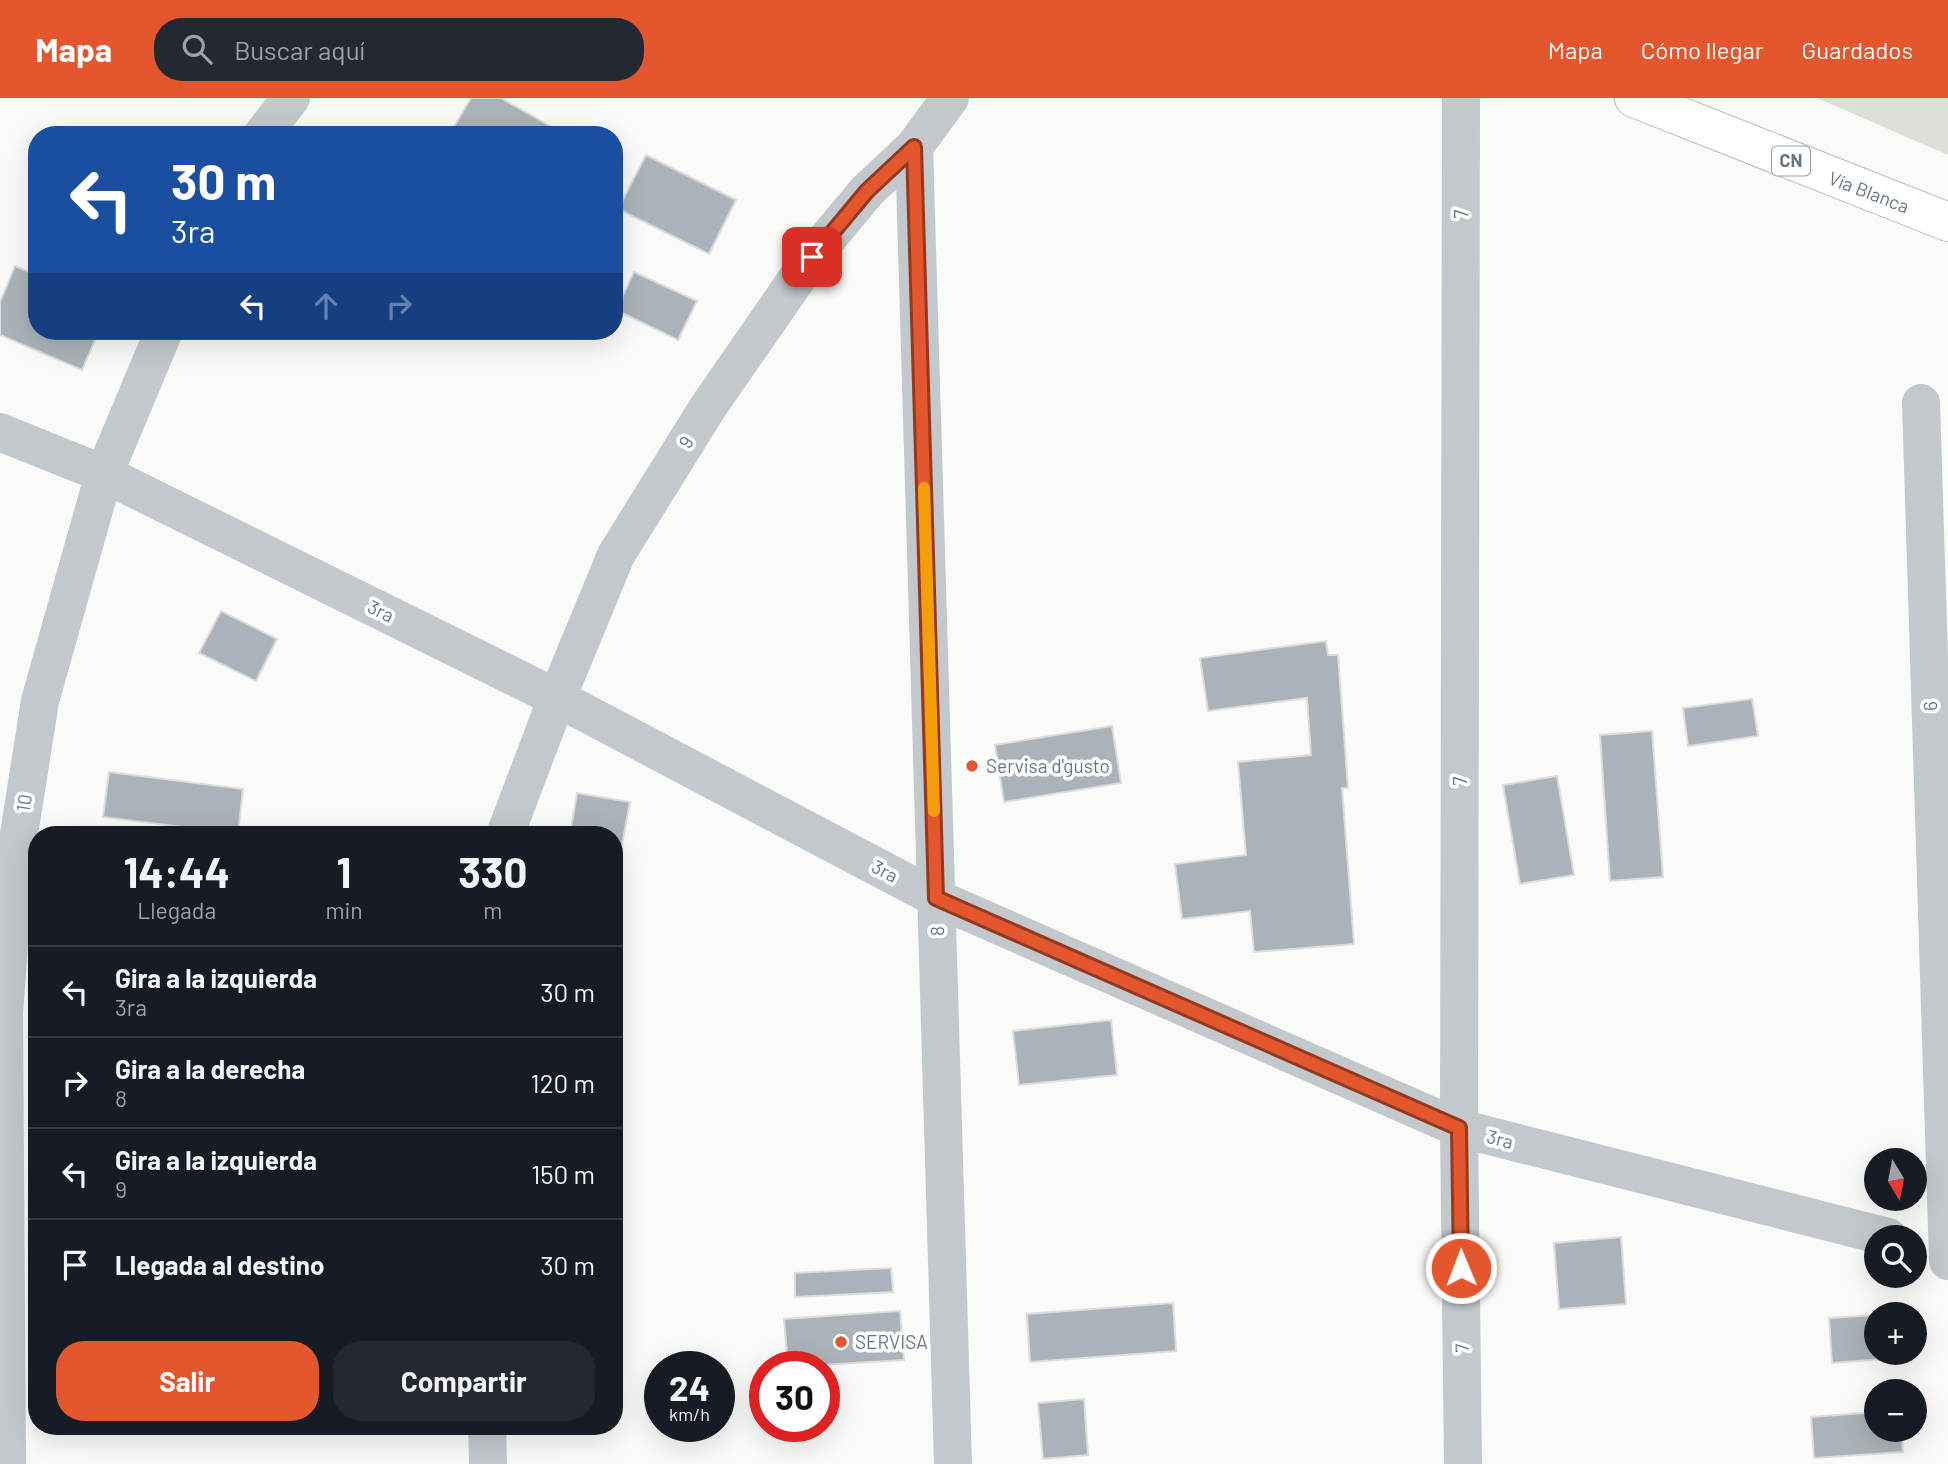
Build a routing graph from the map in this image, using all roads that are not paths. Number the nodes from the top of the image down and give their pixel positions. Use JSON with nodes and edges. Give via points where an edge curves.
{"nodes":[{"id":1,"x":291,"y":98,"type":"edge"},
{"id":2,"x":950,"y":98,"type":"edge"},
{"id":3,"x":1461,"y":98,"type":"edge"},
{"id":4,"x":1634,"y":98,"type":"edge"},
{"id":5,"x":269,"y":126,"type":"edge"},
{"id":6,"x":914,"y":147,"type":"junction"},
{"id":7,"x":1948,"y":222,"type":"edge"},
{"id":8,"x":160,"y":340,"type":"edge"},
{"id":9,"x":1921,"y":403,"type":"dead end"},
{"id":10,"x":0,"y":432,"type":"edge"},
{"id":11,"x":104,"y":474,"type":"junction"},
{"id":12,"x":557,"y":698,"type":"junction"},
{"id":13,"x":508,"y":826,"type":"edge"},
{"id":14,"x":936,"y":898,"type":"junction"},
{"id":15,"x":1459,"y":1128,"type":"junction"},
{"id":16,"x":1864,"y":1231,"type":"edge"},
{"id":17,"x":1927,"y":1247,"type":"edge"},
{"id":18,"x":1948,"y":1253,"type":"edge"},
{"id":19,"x":1948,"y":1261,"type":"edge"},
{"id":20,"x":487,"y":1435,"type":"edge"},
{"id":21,"x":7,"y":1464,"type":"edge"},
{"id":22,"x":488,"y":1464,"type":"edge"},
{"id":23,"x":953,"y":1464,"type":"edge"},
{"id":24,"x":1463,"y":1464,"type":"edge"}],
"edges":[{"from":1,"to":5,"type":"street"},
{"from":2,"to":6,"type":"street","name":"9"},
{"from":3,"to":15,"type":"street","name":"7"},
{"from":4,"to":7,"type":"highway","name":"Vía Blanca","number":"CN"},
{"from":6,"to":12,"type":"street","name":"9","via":[[867,191],[812,257],[708,407],[616,555]]},
{"from":6,"to":14,"type":"street","name":"8"},
{"from":8,"to":11,"type":"street","name":"10"},
{"from":9,"to":18,"type":"street","name":"6"},
{"from":10,"to":11,"type":"street","name":"3ra"},
{"from":11,"to":12,"type":"street","name":"3ra"},
{"from":11,"to":21,"type":"street","name":"10","via":[[40,701],[16,853],[4,1012]]},
{"from":12,"to":13,"type":"street","name":"9"},
{"from":12,"to":14,"type":"street","name":"3ra"},
{"from":14,"to":15,"type":"street","name":"3ra"},
{"from":14,"to":23,"type":"street","name":"8"},
{"from":15,"to":16,"type":"street","name":"3ra"},
{"from":15,"to":24,"type":"street","name":"7"},
{"from":17,"to":18,"type":"street"},
{"from":18,"to":19,"type":"street","name":"6"},
{"from":20,"to":22,"type":"street"}]}
